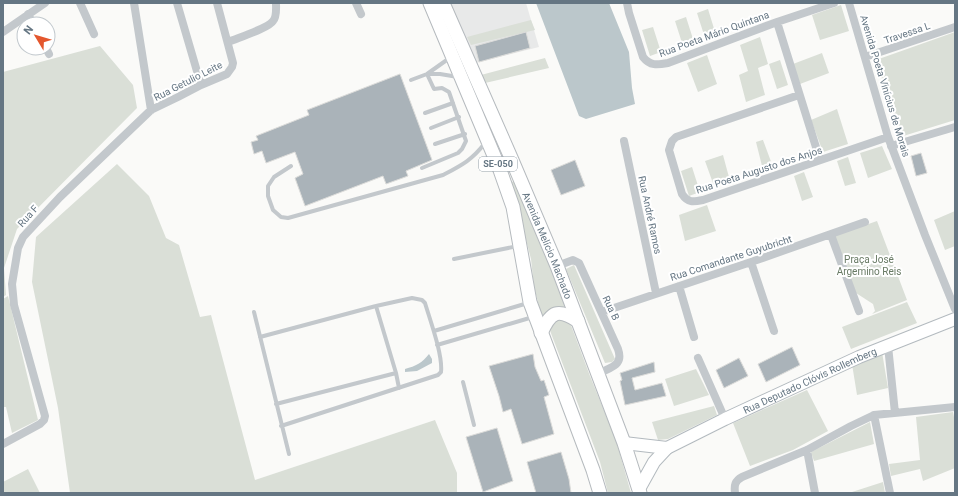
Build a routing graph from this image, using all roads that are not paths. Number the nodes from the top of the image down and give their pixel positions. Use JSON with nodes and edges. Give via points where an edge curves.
{"nodes":[{"id":1,"x":45,"y":3,"type":"edge"},
{"id":2,"x":80,"y":3,"type":"edge"},
{"id":3,"x":134,"y":3,"type":"edge"},
{"id":4,"x":177,"y":3,"type":"edge"},
{"id":5,"x":217,"y":3,"type":"edge"},
{"id":6,"x":276,"y":3,"type":"edge"},
{"id":7,"x":356,"y":3,"type":"edge"},
{"id":8,"x":430,"y":3,"type":"edge"},
{"id":9,"x":443,"y":3,"type":"edge"},
{"id":10,"x":627,"y":3,"type":"edge"},
{"id":11,"x":834,"y":3,"type":"edge"},
{"id":12,"x":850,"y":3,"type":"edge"},
{"id":13,"x":28,"y":14,"type":"joint"},
{"id":14,"x":361,"y":14,"type":"dead end"},
{"id":15,"x":777,"y":22,"type":"junction"},
{"id":16,"x":955,"y":27,"type":"edge"},
{"id":17,"x":3,"y":32,"type":"edge"},
{"id":18,"x":94,"y":34,"type":"dead end"},
{"id":19,"x":228,"y":42,"type":"junction"},
{"id":20,"x":452,"y":55,"type":"junction"},
{"id":21,"x":865,"y":57,"type":"junction"},
{"id":22,"x":427,"y":74,"type":"junction"},
{"id":23,"x":462,"y":79,"type":"junction"},
{"id":24,"x":411,"y":80,"type":"dead end"},
{"id":25,"x":200,"y":85,"type":"junction"},
{"id":26,"x":799,"y":95,"type":"junction"},
{"id":27,"x":454,"y":103,"type":"junction"},
{"id":28,"x":151,"y":110,"type":"junction"},
{"id":29,"x":425,"y":113,"type":"dead end"},
{"id":30,"x":459,"y":117,"type":"junction"},
{"id":31,"x":431,"y":128,"type":"dead end"},
{"id":32,"x":955,"y":128,"type":"edge"},
{"id":33,"x":465,"y":134,"type":"junction"},
{"id":34,"x":888,"y":137,"type":"junction"},
{"id":35,"x":487,"y":140,"type":"junction"},
{"id":36,"x":624,"y":141,"type":"dead end"},
{"id":37,"x":435,"y":144,"type":"dead end"},
{"id":38,"x":891,"y":146,"type":"junction"},
{"id":39,"x":820,"y":160,"type":"junction"},
{"id":40,"x":292,"y":166,"type":"dead end"},
{"id":41,"x":422,"y":168,"type":"dead end"},
{"id":42,"x":865,"y":222,"type":"dead end"},
{"id":43,"x":831,"y":234,"type":"junction"},
{"id":44,"x":520,"y":245,"type":"junction"},
{"id":45,"x":454,"y":259,"type":"dead end"},
{"id":46,"x":751,"y":262,"type":"junction"},
{"id":47,"x":557,"y":266,"type":"junction"},
{"id":48,"x":679,"y":286,"type":"junction"},
{"id":49,"x":656,"y":293,"type":"junction"},
{"id":50,"x":530,"y":302,"type":"junction"},
{"id":51,"x":376,"y":306,"type":"junction"},
{"id":52,"x":955,"y":309,"type":"edge"},
{"id":53,"x":859,"y":311,"type":"dead end"},
{"id":54,"x":254,"y":312,"type":"dead end"},
{"id":55,"x":602,"y":312,"type":"junction"},
{"id":56,"x":535,"y":316,"type":"junction"},
{"id":57,"x":955,"y":319,"type":"edge"},
{"id":58,"x":578,"y":321,"type":"junction"},
{"id":59,"x":434,"y":331,"type":"junction"},
{"id":60,"x":774,"y":331,"type":"dead end"},
{"id":61,"x":541,"y":333,"type":"junction"},
{"id":62,"x":260,"y":337,"type":"junction"},
{"id":63,"x":694,"y":337,"type":"dead end"},
{"id":64,"x":437,"y":345,"type":"junction"},
{"id":65,"x":888,"y":346,"type":"junction"},
{"id":66,"x":698,"y":358,"type":"dead end"},
{"id":67,"x":396,"y":373,"type":"junction"},
{"id":68,"x":598,"y":374,"type":"junction"},
{"id":69,"x":463,"y":382,"type":"dead end"},
{"id":70,"x":399,"y":388,"type":"junction"},
{"id":71,"x":276,"y":404,"type":"junction"},
{"id":72,"x":955,"y":407,"type":"edge"},
{"id":73,"x":895,"y":413,"type":"junction"},
{"id":74,"x":874,"y":416,"type":"junction"},
{"id":75,"x":725,"y":419,"type":"junction"},
{"id":76,"x":474,"y":425,"type":"dead end"},
{"id":77,"x":281,"y":426,"type":"junction"},
{"id":78,"x":624,"y":443,"type":"junction"},
{"id":79,"x":3,"y":444,"type":"edge"},
{"id":80,"x":667,"y":448,"type":"junction"},
{"id":81,"x":807,"y":450,"type":"junction"},
{"id":82,"x":289,"y":454,"type":"dead end"},
{"id":83,"x":640,"y":491,"type":"edge"},
{"id":84,"x":600,"y":493,"type":"edge"},
{"id":85,"x":735,"y":493,"type":"edge"},
{"id":86,"x":815,"y":493,"type":"edge"},
{"id":87,"x":890,"y":493,"type":"edge"}],
"edges":[{"from":1,"to":13,"type":"street"},
{"from":2,"to":18,"type":"street"},
{"from":3,"to":28,"type":"street"},
{"from":4,"to":25,"type":"street"},
{"from":5,"to":19,"type":"street"},
{"from":6,"to":19,"type":"street","via":[[275,18],[267,27]]},
{"from":7,"to":14,"type":"street"},
{"from":8,"to":20,"type":"main road","name":"Avenida Melício Machado","number":"SE-050"},
{"from":9,"to":47,"type":"main road","name":"Avenida Melício Machado","number":"SE-050"},
{"from":10,"to":15,"type":"street","name":"Rua Poeta Mário Quintana","via":[[643,57],[652,65],[668,63]]},
{"from":11,"to":15,"type":"street","name":"Rua Poeta Mário Quintana"},
{"from":12,"to":21,"type":"street","name":"Avenida Poeta Vinícius de Morais"},
{"from":13,"to":17,"type":"street"},
{"from":15,"to":26,"type":"street"},
{"from":16,"to":21,"type":"street","name":"Travessa L"},
{"from":19,"to":25,"type":"street","name":"Rua Getulio Leite","via":[[232,67],[226,74]]},
{"from":20,"to":22,"type":"lane"},
{"from":20,"to":23,"type":"main road","name":"Avenida Melício Machado","number":"SE-050"},
{"from":21,"to":34,"type":"street","name":"Avenida Poeta Vinícius de Morais"},
{"from":22,"to":23,"type":"lane"},
{"from":22,"to":24,"type":"lane"},
{"from":22,"to":27,"type":"lane","via":[[433,88],[446,89]]},
{"from":23,"to":35,"type":"main road","name":"Avenida Melício Machado","number":"SE-050"},
{"from":25,"to":28,"type":"street","name":"Rua Getulio Leite"},
{"from":26,"to":39,"type":"street"},
{"from":26,"to":39,"type":"street","name":"Rua Poeta Augusto dos Anjos","via":[[676,137],[669,150],[682,194],[688,201],[703,200]]},
{"from":27,"to":29,"type":"lane"},
{"from":27,"to":30,"type":"lane"},
{"from":28,"to":79,"type":"street","name":"Rua F","via":[[50,208],[23,237],[18,248],[12,284],[14,305],[45,416],[40,424]]},
{"from":30,"to":31,"type":"lane"},
{"from":30,"to":33,"type":"lane"},
{"from":32,"to":38,"type":"street"},
{"from":33,"to":37,"type":"lane"},
{"from":33,"to":41,"type":"lane","via":[[465,145],[458,153]]},
{"from":34,"to":38,"type":"street","name":"Avenida Poeta Vinícius de Morais"},
{"from":34,"to":39,"type":"street","name":"Rua Poeta Augusto dos Anjos"},
{"from":35,"to":40,"type":"lane","via":[[466,164],[443,175],[288,218],[281,217],[274,210],[268,196],[268,186],[274,177]]},
{"from":35,"to":44,"type":"main road","name":"Avenida Melício Machado","number":"SE-050","via":[[513,207]]},
{"from":36,"to":49,"type":"street","name":"Rua André Ramos"},
{"from":38,"to":52,"type":"street","name":"Avenida Poeta Vinícius de Morais"},
{"from":42,"to":43,"type":"street","name":"Rua Comandante Guyubricht"},
{"from":43,"to":46,"type":"street","name":"Rua Comandante Guyubricht"},
{"from":43,"to":53,"type":"street"},
{"from":44,"to":45,"type":"lane"},
{"from":44,"to":50,"type":"main road","name":"Avenida Melício Machado","number":"SE-050"},
{"from":46,"to":48,"type":"street","name":"Rua Comandante Guyubricht"},
{"from":46,"to":60,"type":"street"},
{"from":47,"to":55,"type":"street","name":"Rua B","via":[[573,260],[578,263]]},
{"from":47,"to":58,"type":"main road","name":"Avenida Melício Machado","number":"SE-050"},
{"from":48,"to":49,"type":"street","name":"Rua Comandante Guyubricht"},
{"from":48,"to":63,"type":"street"},
{"from":49,"to":55,"type":"street","name":"Rua Comandante Guyubricht"},
{"from":50,"to":56,"type":"main road","name":"Avenida Melício Machado","number":"SE-050"},
{"from":50,"to":59,"type":"lane"},
{"from":51,"to":59,"type":"lane","via":[[412,298],[422,300]]},
{"from":51,"to":62,"type":"lane"},
{"from":51,"to":67,"type":"lane"},
{"from":54,"to":62,"type":"lane"},
{"from":55,"to":68,"type":"street","name":"Rua B","via":[[620,356],[616,365]]},
{"from":56,"to":61,"type":"main road","name":"Avenida Melício Machado","number":"SE-050"},
{"from":56,"to":64,"type":"lane"},
{"from":57,"to":65,"type":"street","name":"Rua Deputado Clóvis Rollemberg"},
{"from":58,"to":61,"type":"main road","via":[[564,313],[557,313],[546,322]]},
{"from":58,"to":68,"type":"main road","name":"Avenida Melício Machado","number":"SE-050"},
{"from":59,"to":64,"type":"lane"},
{"from":61,"to":84,"type":"main road","name":"Avenida Melício Machado","number":"SE-050","via":[[594,470]]},
{"from":62,"to":71,"type":"lane"},
{"from":64,"to":70,"type":"lane","via":[[441,372]]},
{"from":65,"to":73,"type":"street"},
{"from":65,"to":75,"type":"street","name":"Rua Deputado Clóvis Rollemberg"},
{"from":66,"to":75,"type":"street"},
{"from":67,"to":70,"type":"lane"},
{"from":67,"to":71,"type":"lane"},
{"from":68,"to":78,"type":"main road","name":"Avenida Melício Machado","number":"SE-050"},
{"from":69,"to":76,"type":"lane"},
{"from":70,"to":77,"type":"lane"},
{"from":71,"to":77,"type":"lane"},
{"from":72,"to":73,"type":"street"},
{"from":73,"to":74,"type":"street"},
{"from":74,"to":81,"type":"street"},
{"from":74,"to":87,"type":"street"},
{"from":75,"to":80,"type":"street","name":"Rua Deputado Clóvis Rollemberg"},
{"from":77,"to":82,"type":"lane"},
{"from":78,"to":80,"type":"street"},
{"from":78,"to":83,"type":"main road","name":"Avenida Melício Machado","number":"SE-050"},
{"from":80,"to":83,"type":"street","name":"Rua Deputado Clóvis Rollemberg","via":[[654,462]]},
{"from":81,"to":85,"type":"street","via":[[742,477],[735,483]]},
{"from":81,"to":86,"type":"street"}]}
